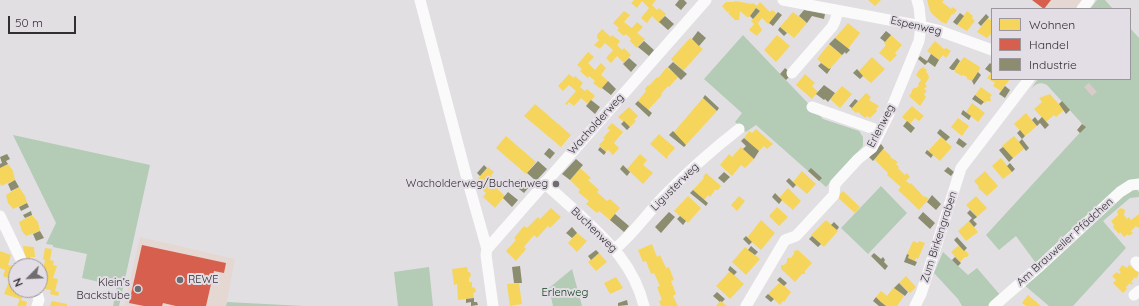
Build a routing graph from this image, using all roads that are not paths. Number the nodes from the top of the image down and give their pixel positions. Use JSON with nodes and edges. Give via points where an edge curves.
{"nodes":[{"id":1,"x":420,"y":0,"type":"edge"},
{"id":2,"x":706,"y":0,"type":"edge"},
{"id":3,"x":783,"y":0,"type":"edge"},
{"id":4,"x":917,"y":0,"type":"edge"},
{"id":5,"x":1089,"y":0,"type":"edge"},
{"id":6,"x":1083,"y":8,"type":"edge"},
{"id":7,"x":838,"y":11,"type":"junction"},
{"id":8,"x":921,"y":26,"type":"junction"},
{"id":9,"x":991,"y":50,"type":"edge"},
{"id":10,"x":792,"y":73,"type":"dead end"},
{"id":11,"x":1028,"y":80,"type":"edge"},
{"id":12,"x":812,"y":107,"type":"dead end"},
{"id":13,"x":739,"y":129,"type":"dead end"},
{"id":14,"x":880,"y":131,"type":"junction"},
{"id":15,"x":544,"y":183,"type":"junction"},
{"id":16,"x":1139,"y":184,"type":"edge"},
{"id":17,"x":0,"y":216,"type":"edge"},
{"id":18,"x":487,"y":249,"type":"junction"},
{"id":19,"x":615,"y":249,"type":"junction"},
{"id":20,"x":20,"y":258,"type":"edge"},
{"id":21,"x":493,"y":306,"type":"edge"},
{"id":22,"x":644,"y":306,"type":"edge"},
{"id":23,"x":746,"y":306,"type":"edge"},
{"id":24,"x":915,"y":306,"type":"edge"},
{"id":25,"x":994,"y":306,"type":"edge"}],
"edges":[{"from":1,"to":18,"type":"street"},
{"from":2,"to":15,"type":"street","name":"Wacholderweg"},
{"from":3,"to":7,"type":"street","name":"Espenweg"},
{"from":4,"to":8,"type":"street","name":"Erlenweg"},
{"from":5,"to":6,"type":"street"},
{"from":7,"to":8,"type":"street","name":"Espenweg"},
{"from":7,"to":10,"type":"street","via":[[832,27]]},
{"from":8,"to":9,"type":"street","name":"Espenweg"},
{"from":8,"to":14,"type":"street","name":"Erlenweg","via":[[919,41]]},
{"from":11,"to":24,"type":"street","name":"Zum Birkengraben","via":[[961,168]]},
{"from":12,"to":14,"type":"street"},
{"from":13,"to":19,"type":"street","name":"Ligusterweg","via":[[683,177]]},
{"from":14,"to":23,"type":"street","name":"Erlenweg","via":[[872,148],[835,184],[834,195],[796,236],[785,240]]},
{"from":15,"to":18,"type":"street","name":"Wacholderweg"},
{"from":15,"to":19,"type":"street","name":"Buchenweg"},
{"from":16,"to":25,"type":"street","name":"Am Brauweiler Pfädchen","via":[[1120,192]]},
{"from":17,"to":20,"type":"street"},
{"from":18,"to":21,"type":"street"},
{"from":19,"to":22,"type":"street","name":"Buchenweg","via":[[634,279]]}]}
